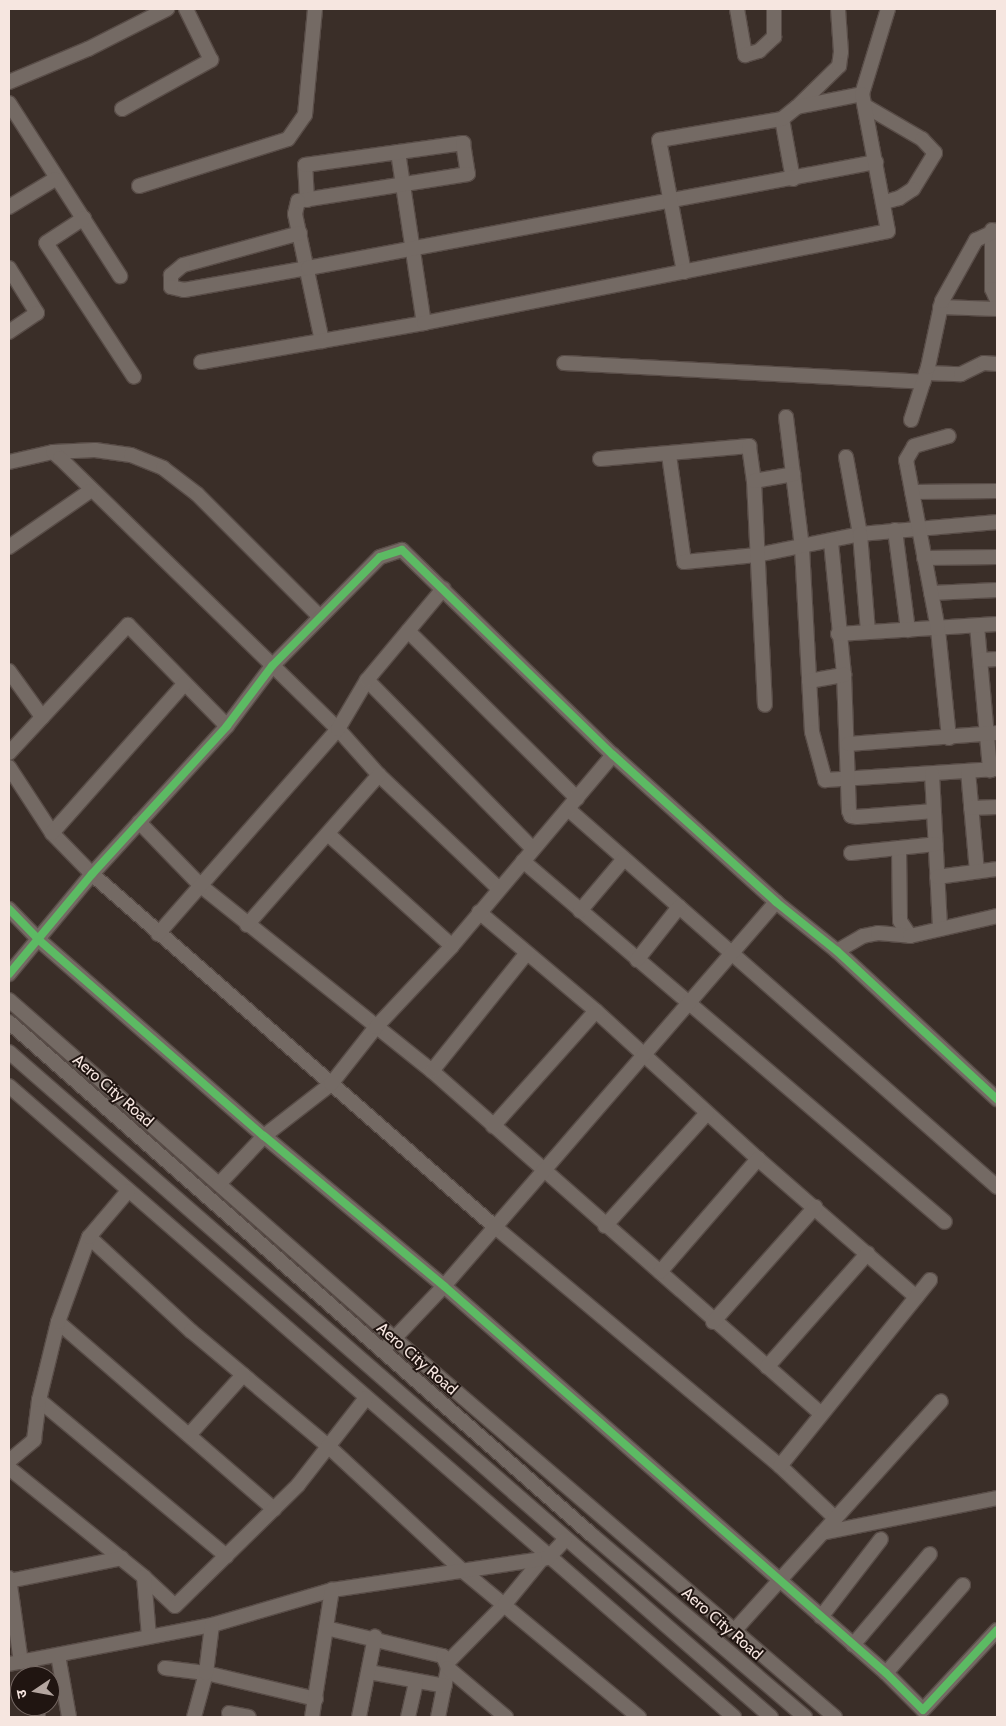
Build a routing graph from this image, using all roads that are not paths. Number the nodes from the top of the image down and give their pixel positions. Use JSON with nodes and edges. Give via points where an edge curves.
{"nodes":[{"id":1,"x":167,"y":9,"type":"edge"},
{"id":2,"x":186,"y":9,"type":"edge"},
{"id":3,"x":315,"y":9,"type":"edge"},
{"id":4,"x":737,"y":9,"type":"edge"},
{"id":5,"x":774,"y":9,"type":"edge"},
{"id":6,"x":838,"y":9,"type":"edge"},
{"id":7,"x":888,"y":9,"type":"edge"},
{"id":8,"x":9,"y":82,"type":"edge"},
{"id":9,"x":862,"y":94,"type":"junction"},
{"id":10,"x":9,"y":103,"type":"edge"},
{"id":11,"x":797,"y":107,"type":"junction"},
{"id":12,"x":867,"y":107,"type":"junction"},
{"id":13,"x":122,"y":109,"type":"dead end"},
{"id":14,"x":782,"y":119,"type":"junction"},
{"id":15,"x":398,"y":152,"type":"junction"},
{"id":16,"x":876,"y":162,"type":"junction"},
{"id":17,"x":55,"y":179,"type":"junction"},
{"id":18,"x":793,"y":179,"type":"junction"},
{"id":19,"x":403,"y":184,"type":"junction"},
{"id":20,"x":139,"y":186,"type":"dead end"},
{"id":21,"x":307,"y":200,"type":"junction"},
{"id":22,"x":670,"y":202,"type":"junction"},
{"id":23,"x":885,"y":202,"type":"junction"},
{"id":24,"x":9,"y":207,"type":"edge"},
{"id":25,"x":84,"y":218,"type":"junction"},
{"id":26,"x":994,"y":230,"type":"edge"},
{"id":27,"x":300,"y":233,"type":"junction"},
{"id":28,"x":410,"y":249,"type":"junction"},
{"id":29,"x":9,"y":268,"type":"edge"},
{"id":30,"x":308,"y":268,"type":"junction"},
{"id":31,"x":684,"y":272,"type":"junction"},
{"id":32,"x":120,"y":276,"type":"dead end"},
{"id":33,"x":997,"y":300,"type":"edge"},
{"id":34,"x":940,"y":307,"type":"junction"},
{"id":35,"x":997,"y":309,"type":"edge"},
{"id":36,"x":424,"y":323,"type":"junction"},
{"id":37,"x":9,"y":332,"type":"edge"},
{"id":38,"x":322,"y":341,"type":"junction"},
{"id":39,"x":201,"y":362,"type":"dead end"},
{"id":40,"x":564,"y":363,"type":"dead end"},
{"id":41,"x":997,"y":364,"type":"edge"},
{"id":42,"x":134,"y":377,"type":"dead end"},
{"id":43,"x":925,"y":377,"type":"junction"},
{"id":44,"x":786,"y":417,"type":"dead end"},
{"id":45,"x":911,"y":420,"type":"dead end"},
{"id":46,"x":949,"y":436,"type":"dead end"},
{"id":47,"x":53,"y":452,"type":"junction"},
{"id":48,"x":669,"y":456,"type":"junction"},
{"id":49,"x":846,"y":457,"type":"dead end"},
{"id":50,"x":600,"y":459,"type":"dead end"},
{"id":51,"x":9,"y":462,"type":"edge"},
{"id":52,"x":793,"y":474,"type":"junction"},
{"id":53,"x":754,"y":482,"type":"junction"},
{"id":54,"x":90,"y":491,"type":"junction"},
{"id":55,"x":997,"y":491,"type":"edge"},
{"id":56,"x":912,"y":492,"type":"junction"},
{"id":57,"x":997,"y":522,"type":"edge"},
{"id":58,"x":919,"y":527,"type":"junction"},
{"id":59,"x":896,"y":530,"type":"junction"},
{"id":60,"x":860,"y":534,"type":"junction"},
{"id":61,"x":830,"y":542,"type":"junction"},
{"id":62,"x":9,"y":547,"type":"edge"},
{"id":63,"x":802,"y":548,"type":"junction"},
{"id":64,"x":757,"y":556,"type":"junction"},
{"id":65,"x":997,"y":557,"type":"edge"},
{"id":66,"x":924,"y":558,"type":"junction"},
{"id":67,"x":443,"y":589,"type":"junction"},
{"id":68,"x":997,"y":590,"type":"edge"},
{"id":69,"x":932,"y":593,"type":"junction"},
{"id":70,"x":320,"y":617,"type":"junction"},
{"id":71,"x":997,"y":624,"type":"edge"},
{"id":72,"x":977,"y":626,"type":"junction"},
{"id":73,"x":938,"y":629,"type":"junction"},
{"id":74,"x":908,"y":630,"type":"junction"},
{"id":75,"x":408,"y":631,"type":"junction"},
{"id":76,"x":868,"y":632,"type":"junction"},
{"id":77,"x":838,"y":634,"type":"junction"},
{"id":78,"x":997,"y":659,"type":"edge"},
{"id":79,"x":980,"y":660,"type":"junction"},
{"id":80,"x":272,"y":666,"type":"junction"},
{"id":81,"x":9,"y":671,"type":"edge"},
{"id":82,"x":844,"y":675,"type":"junction"},
{"id":83,"x":367,"y":680,"type":"junction"},
{"id":84,"x":809,"y":680,"type":"junction"},
{"id":85,"x":185,"y":683,"type":"junction"},
{"id":86,"x":765,"y":704,"type":"dead end"},
{"id":87,"x":42,"y":717,"type":"junction"},
{"id":88,"x":227,"y":726,"type":"junction"},
{"id":89,"x":338,"y":730,"type":"junction"},
{"id":90,"x":992,"y":733,"type":"edge"},
{"id":91,"x":949,"y":738,"type":"junction"},
{"id":92,"x":848,"y":744,"type":"junction"},
{"id":93,"x":9,"y":753,"type":"edge"},
{"id":94,"x":613,"y":755,"type":"junction"},
{"id":95,"x":9,"y":768,"type":"edge"},
{"id":96,"x":994,"y":770,"type":"edge"},
{"id":97,"x":968,"y":771,"type":"junction"},
{"id":98,"x":932,"y":774,"type":"junction"},
{"id":99,"x":379,"y":775,"type":"junction"},
{"id":100,"x":849,"y":781,"type":"junction"},
{"id":101,"x":577,"y":798,"type":"junction"},
{"id":102,"x":997,"y":807,"type":"edge"},
{"id":103,"x":971,"y":808,"type":"junction"},
{"id":104,"x":568,"y":809,"type":"junction"},
{"id":105,"x":934,"y":811,"type":"junction"},
{"id":106,"x":139,"y":822,"type":"junction"},
{"id":107,"x":52,"y":833,"type":"junction"},
{"id":108,"x":328,"y":834,"type":"junction"},
{"id":109,"x":936,"y":844,"type":"junction"},
{"id":110,"x":899,"y":848,"type":"junction"},
{"id":111,"x":533,"y":849,"type":"junction"},
{"id":112,"x":851,"y":853,"type":"dead end"},
{"id":113,"x":624,"y":859,"type":"junction"},
{"id":114,"x":523,"y":860,"type":"junction"},
{"id":115,"x":997,"y":868,"type":"edge"},
{"id":116,"x":977,"y":871,"type":"junction"},
{"id":117,"x":92,"y":874,"type":"junction"},
{"id":118,"x":937,"y":877,"type":"junction"},
{"id":119,"x":201,"y":886,"type":"junction"},
{"id":120,"x":498,"y":888,"type":"junction"},
{"id":121,"x":776,"y":902,"type":"junction"},
{"id":122,"x":679,"y":908,"type":"junction"},
{"id":123,"x":9,"y":909,"type":"edge"},
{"id":124,"x":580,"y":911,"type":"junction"},
{"id":125,"x":479,"y":912,"type":"junction"},
{"id":126,"x":997,"y":916,"type":"edge"},
{"id":127,"x":247,"y":925,"type":"junction"},
{"id":128,"x":940,"y":929,"type":"junction"},
{"id":129,"x":158,"y":934,"type":"junction"},
{"id":130,"x":910,"y":936,"type":"junction"},
{"id":131,"x":39,"y":940,"type":"junction"},
{"id":132,"x":452,"y":946,"type":"junction"},
{"id":133,"x":837,"y":951,"type":"junction"},
{"id":134,"x":733,"y":952,"type":"junction"},
{"id":135,"x":527,"y":953,"type":"junction"},
{"id":136,"x":637,"y":960,"type":"junction"},
{"id":137,"x":9,"y":974,"type":"edge"},
{"id":138,"x":9,"y":1000,"type":"edge"},
{"id":139,"x":688,"y":1001,"type":"junction"},
{"id":140,"x":596,"y":1011,"type":"junction"},
{"id":141,"x":9,"y":1022,"type":"edge"},
{"id":142,"x":376,"y":1027,"type":"junction"},
{"id":143,"x":643,"y":1055,"type":"junction"},
{"id":144,"x":11,"y":1059,"type":"edge"},
{"id":145,"x":432,"y":1071,"type":"junction"},
{"id":146,"x":331,"y":1084,"type":"junction"},
{"id":147,"x":9,"y":1086,"type":"edge"},
{"id":148,"x":997,"y":1099,"type":"edge"},
{"id":149,"x":707,"y":1113,"type":"junction"},
{"id":150,"x":493,"y":1126,"type":"junction"},
{"id":151,"x":264,"y":1136,"type":"junction"},
{"id":152,"x":758,"y":1159,"type":"junction"},
{"id":153,"x":542,"y":1169,"type":"junction"},
{"id":154,"x":219,"y":1184,"type":"junction"},
{"id":155,"x":997,"y":1187,"type":"edge"},
{"id":156,"x":128,"y":1191,"type":"junction"},
{"id":157,"x":206,"y":1197,"type":"junction"},
{"id":158,"x":815,"y":1207,"type":"junction"},
{"id":159,"x":190,"y":1212,"type":"junction"},
{"id":160,"x":945,"y":1222,"type":"dead end"},
{"id":161,"x":494,"y":1226,"type":"junction"},
{"id":162,"x":604,"y":1226,"type":"junction"},
{"id":163,"x":89,"y":1237,"type":"junction"},
{"id":164,"x":868,"y":1253,"type":"junction"},
{"id":165,"x":660,"y":1272,"type":"junction"},
{"id":166,"x":930,"y":1280,"type":"dead end"},
{"id":167,"x":444,"y":1286,"type":"junction"},
{"id":168,"x":916,"y":1297,"type":"junction"},
{"id":169,"x":58,"y":1322,"type":"junction"},
{"id":170,"x":713,"y":1322,"type":"junction"},
{"id":171,"x":395,"y":1339,"type":"junction"},
{"id":172,"x":381,"y":1351,"type":"junction"},
{"id":173,"x":767,"y":1367,"type":"junction"},
{"id":174,"x":243,"y":1375,"type":"junction"},
{"id":175,"x":366,"y":1398,"type":"junction"},
{"id":176,"x":39,"y":1400,"type":"junction"},
{"id":177,"x":941,"y":1401,"type":"dead end"},
{"id":178,"x":820,"y":1413,"type":"junction"},
{"id":179,"x":189,"y":1435,"type":"junction"},
{"id":180,"x":328,"y":1446,"type":"junction"},
{"id":181,"x":9,"y":1461,"type":"edge"},
{"id":182,"x":780,"y":1466,"type":"junction"},
{"id":183,"x":9,"y":1468,"type":"edge"},
{"id":184,"x":997,"y":1498,"type":"edge"},
{"id":185,"x":274,"y":1509,"type":"junction"},
{"id":186,"x":835,"y":1518,"type":"junction"},
{"id":187,"x":822,"y":1533,"type":"junction"},
{"id":188,"x":881,"y":1539,"type":"dead end"},
{"id":189,"x":565,"y":1540,"type":"junction"},
{"id":190,"x":930,"y":1554,"type":"dead end"},
{"id":191,"x":226,"y":1556,"type":"junction"},
{"id":192,"x":122,"y":1558,"type":"junction"},
{"id":193,"x":545,"y":1558,"type":"junction"},
{"id":194,"x":463,"y":1571,"type":"junction"},
{"id":195,"x":144,"y":1577,"type":"junction"},
{"id":196,"x":9,"y":1580,"type":"edge"},
{"id":197,"x":778,"y":1580,"type":"junction"},
{"id":198,"x":963,"y":1584,"type":"dead end"},
{"id":199,"x":332,"y":1590,"type":"junction"},
{"id":200,"x":504,"y":1604,"type":"junction"},
{"id":201,"x":820,"y":1616,"type":"junction"},
{"id":202,"x":212,"y":1625,"type":"junction"},
{"id":203,"x":326,"y":1628,"type":"junction"},
{"id":204,"x":997,"y":1630,"type":"edge"},
{"id":205,"x":734,"y":1631,"type":"junction"},
{"id":206,"x":149,"y":1637,"type":"junction"},
{"id":207,"x":375,"y":1637,"type":"junction"},
{"id":208,"x":853,"y":1645,"type":"junction"},
{"id":209,"x":58,"y":1655,"type":"junction"},
{"id":210,"x":20,"y":1662,"type":"edge"},
{"id":211,"x":448,"y":1665,"type":"junction"},
{"id":212,"x":165,"y":1668,"type":"dead end"},
{"id":213,"x":368,"y":1672,"type":"junction"},
{"id":214,"x":206,"y":1673,"type":"junction"},
{"id":215,"x":886,"y":1673,"type":"junction"},
{"id":216,"x":416,"y":1682,"type":"junction"},
{"id":217,"x":445,"y":1686,"type":"junction"},
{"id":218,"x":316,"y":1699,"type":"junction"},
{"id":219,"x":229,"y":1713,"type":"dead end"},
{"id":220,"x":928,"y":1714,"type":"edge"},
{"id":221,"x":69,"y":1717,"type":"edge"},
{"id":222,"x":194,"y":1717,"type":"edge"},
{"id":223,"x":249,"y":1717,"type":"edge"},
{"id":224,"x":313,"y":1717,"type":"edge"},
{"id":225,"x":359,"y":1717,"type":"edge"},
{"id":226,"x":408,"y":1717,"type":"edge"},
{"id":227,"x":438,"y":1717,"type":"edge"},
{"id":228,"x":506,"y":1717,"type":"edge"},
{"id":229,"x":639,"y":1717,"type":"edge"},
{"id":230,"x":734,"y":1717,"type":"edge"},
{"id":231,"x":771,"y":1717,"type":"edge"},
{"id":232,"x":805,"y":1717,"type":"edge"},
{"id":233,"x":834,"y":1717,"type":"edge"}],
"edges":[{"from":1,"to":8,"type":"street","via":[[88,49]]},
{"from":2,"to":13,"type":"street","via":[[211,60]]},
{"from":3,"to":20,"type":"street","via":[[305,115],[288,139]]},
{"from":4,"to":5,"type":"street","via":[[744,54],[759,51],[774,37]]},
{"from":6,"to":11,"type":"street","via":[[839,66]]},
{"from":7,"to":9,"type":"street"},
{"from":9,"to":11,"type":"street"},
{"from":9,"to":12,"type":"street"},
{"from":10,"to":17,"type":"street"},
{"from":11,"to":14,"type":"street"},
{"from":12,"to":16,"type":"street"},
{"from":12,"to":23,"type":"street","via":[[922,139],[935,153],[912,189]]},
{"from":14,"to":18,"type":"street"},
{"from":14,"to":22,"type":"street","via":[[659,140]]},
{"from":15,"to":19,"type":"street"},
{"from":15,"to":19,"type":"street","via":[[463,143],[468,174]]},
{"from":15,"to":21,"type":"street","via":[[305,165]]},
{"from":16,"to":18,"type":"street"},
{"from":16,"to":23,"type":"street"},
{"from":17,"to":24,"type":"street"},
{"from":17,"to":25,"type":"street"},
{"from":18,"to":22,"type":"street"},
{"from":19,"to":21,"type":"street"},
{"from":19,"to":28,"type":"street"},
{"from":21,"to":27,"type":"street","via":[[298,201],[294,209]]},
{"from":22,"to":28,"type":"street"},
{"from":22,"to":31,"type":"street"},
{"from":23,"to":31,"type":"street","via":[[888,231]]},
{"from":25,"to":32,"type":"street"},
{"from":25,"to":42,"type":"street","via":[[46,243]]},
{"from":26,"to":33,"type":"street","via":[[992,289]]},
{"from":26,"to":34,"type":"street","via":[[974,242]]},
{"from":27,"to":30,"type":"street"},
{"from":27,"to":30,"type":"street","via":[[183,264],[176,268],[170,283],[175,290],[184,290]]},
{"from":28,"to":30,"type":"street"},
{"from":28,"to":36,"type":"street"},
{"from":29,"to":37,"type":"street","via":[[37,314]]},
{"from":30,"to":38,"type":"street"},
{"from":31,"to":36,"type":"street"},
{"from":34,"to":35,"type":"street"},
{"from":34,"to":43,"type":"street"},
{"from":36,"to":38,"type":"street"},
{"from":38,"to":39,"type":"street"},
{"from":40,"to":43,"type":"street"},
{"from":41,"to":43,"type":"street","via":[[984,363],[960,374]]},
{"from":43,"to":45,"type":"street"},
{"from":44,"to":52,"type":"street"},
{"from":46,"to":56,"type":"street","via":[[922,443],[909,452],[906,468]]},
{"from":47,"to":51,"type":"street"},
{"from":47,"to":54,"type":"street"},
{"from":47,"to":70,"type":"street","via":[[95,450],[130,455],[163,468],[197,494]]},
{"from":48,"to":50,"type":"street"},
{"from":48,"to":53,"type":"street","via":[[749,446]]},
{"from":48,"to":64,"type":"street","via":[[684,562]]},
{"from":49,"to":60,"type":"street"},
{"from":52,"to":53,"type":"street"},
{"from":52,"to":63,"type":"street"},
{"from":53,"to":64,"type":"street"},
{"from":54,"to":62,"type":"street"},
{"from":54,"to":80,"type":"street"},
{"from":55,"to":56,"type":"street"},
{"from":56,"to":58,"type":"street"},
{"from":57,"to":58,"type":"street"},
{"from":58,"to":59,"type":"street"},
{"from":58,"to":66,"type":"street"},
{"from":59,"to":60,"type":"street"},
{"from":59,"to":74,"type":"street"},
{"from":60,"to":61,"type":"street"},
{"from":60,"to":76,"type":"street"},
{"from":61,"to":63,"type":"street"},
{"from":61,"to":77,"type":"street"},
{"from":63,"to":64,"type":"street"},
{"from":63,"to":84,"type":"street"},
{"from":64,"to":86,"type":"street"},
{"from":65,"to":66,"type":"street"},
{"from":66,"to":69,"type":"street"},
{"from":67,"to":70,"type":"street","via":[[407,552],[396,550],[380,557]]},
{"from":67,"to":75,"type":"street"},
{"from":67,"to":94,"type":"street"},
{"from":68,"to":69,"type":"street"},
{"from":69,"to":73,"type":"street"},
{"from":70,"to":80,"type":"street"},
{"from":71,"to":72,"type":"street"},
{"from":72,"to":73,"type":"street"},
{"from":72,"to":79,"type":"street"},
{"from":73,"to":74,"type":"street"},
{"from":73,"to":91,"type":"street"},
{"from":74,"to":76,"type":"street"},
{"from":75,"to":83,"type":"street"},
{"from":75,"to":101,"type":"street"},
{"from":76,"to":77,"type":"street"},
{"from":77,"to":82,"type":"street"},
{"from":78,"to":79,"type":"street"},
{"from":79,"to":90,"type":"street"},
{"from":80,"to":88,"type":"street"},
{"from":80,"to":89,"type":"street"},
{"from":81,"to":87,"type":"street"},
{"from":82,"to":84,"type":"street"},
{"from":82,"to":92,"type":"street"},
{"from":83,"to":89,"type":"street"},
{"from":83,"to":111,"type":"street"},
{"from":84,"to":100,"type":"street","via":[[812,732],[825,780]]},
{"from":85,"to":87,"type":"street","via":[[128,625]]},
{"from":85,"to":88,"type":"street"},
{"from":85,"to":107,"type":"street"},
{"from":87,"to":93,"type":"street"},
{"from":88,"to":106,"type":"street"},
{"from":89,"to":99,"type":"street"},
{"from":89,"to":119,"type":"street"},
{"from":90,"to":91,"type":"street"},
{"from":90,"to":96,"type":"street"},
{"from":91,"to":92,"type":"street"},
{"from":92,"to":100,"type":"street"},
{"from":94,"to":101,"type":"street"},
{"from":94,"to":121,"type":"street"},
{"from":95,"to":107,"type":"street"},
{"from":96,"to":97,"type":"street"},
{"from":97,"to":98,"type":"street"},
{"from":97,"to":103,"type":"street"},
{"from":98,"to":100,"type":"street"},
{"from":98,"to":105,"type":"street"},
{"from":99,"to":108,"type":"street"},
{"from":99,"to":120,"type":"street"},
{"from":100,"to":105,"type":"street","via":[[851,816]]},
{"from":101,"to":104,"type":"street"},
{"from":102,"to":103,"type":"street"},
{"from":103,"to":116,"type":"street"},
{"from":104,"to":111,"type":"street"},
{"from":104,"to":113,"type":"street"},
{"from":105,"to":109,"type":"street"},
{"from":106,"to":117,"type":"street"},
{"from":106,"to":119,"type":"street"},
{"from":107,"to":117,"type":"street"},
{"from":108,"to":127,"type":"street"},
{"from":108,"to":132,"type":"street"},
{"from":109,"to":110,"type":"street"},
{"from":109,"to":118,"type":"street"},
{"from":110,"to":112,"type":"street"},
{"from":110,"to":130,"type":"street","via":[[900,921]]},
{"from":111,"to":114,"type":"street"},
{"from":113,"to":122,"type":"street"},
{"from":113,"to":124,"type":"street"},
{"from":114,"to":120,"type":"street"},
{"from":114,"to":124,"type":"street"},
{"from":115,"to":116,"type":"street"},
{"from":116,"to":118,"type":"street"},
{"from":117,"to":129,"type":"street"},
{"from":117,"to":131,"type":"street"},
{"from":118,"to":128,"type":"street"},
{"from":119,"to":127,"type":"street"},
{"from":119,"to":129,"type":"street"},
{"from":120,"to":125,"type":"street"},
{"from":121,"to":133,"type":"street"},
{"from":121,"to":134,"type":"street"},
{"from":122,"to":134,"type":"street"},
{"from":122,"to":136,"type":"street"},
{"from":123,"to":131,"type":"street"},
{"from":124,"to":136,"type":"street"},
{"from":125,"to":132,"type":"street"},
{"from":125,"to":135,"type":"street"},
{"from":126,"to":128,"type":"street"},
{"from":127,"to":142,"type":"street"},
{"from":128,"to":130,"type":"street"},
{"from":129,"to":146,"type":"street"},
{"from":130,"to":133,"type":"street","via":[[863,936]]},
{"from":131,"to":137,"type":"street"},
{"from":131,"to":151,"type":"street"},
{"from":132,"to":142,"type":"street"},
{"from":133,"to":148,"type":"street"},
{"from":134,"to":139,"type":"street"},
{"from":134,"to":155,"type":"street"},
{"from":135,"to":140,"type":"street"},
{"from":135,"to":145,"type":"street"},
{"from":136,"to":139,"type":"street"},
{"from":138,"to":154,"type":"street"},
{"from":139,"to":143,"type":"street"},
{"from":139,"to":160,"type":"street"},
{"from":140,"to":143,"type":"street"},
{"from":140,"to":150,"type":"street"},
{"from":141,"to":157,"type":"street","name":"Aero City Road"},
{"from":142,"to":145,"type":"street"},
{"from":142,"to":146,"type":"street"},
{"from":143,"to":149,"type":"street"},
{"from":143,"to":153,"type":"street"},
{"from":144,"to":159,"type":"street"},
{"from":145,"to":150,"type":"street"},
{"from":146,"to":151,"type":"street"},
{"from":146,"to":161,"type":"street"},
{"from":147,"to":156,"type":"street"},
{"from":149,"to":152,"type":"street"},
{"from":149,"to":162,"type":"street"},
{"from":150,"to":153,"type":"street"},
{"from":151,"to":154,"type":"street"},
{"from":151,"to":167,"type":"street"},
{"from":152,"to":158,"type":"street"},
{"from":152,"to":165,"type":"street"},
{"from":153,"to":161,"type":"street"},
{"from":153,"to":162,"type":"street"},
{"from":154,"to":171,"type":"street"},
{"from":156,"to":163,"type":"street"},
{"from":156,"to":175,"type":"street"},
{"from":157,"to":159,"type":"street"},
{"from":157,"to":172,"type":"street","name":"Aero City Road"},
{"from":158,"to":164,"type":"street"},
{"from":158,"to":170,"type":"street"},
{"from":159,"to":189,"type":"street"},
{"from":161,"to":167,"type":"street"},
{"from":161,"to":182,"type":"street"},
{"from":162,"to":165,"type":"street"},
{"from":163,"to":169,"type":"street"},
{"from":163,"to":174,"type":"street"},
{"from":164,"to":168,"type":"street"},
{"from":164,"to":173,"type":"street"},
{"from":165,"to":170,"type":"street"},
{"from":166,"to":168,"type":"street"},
{"from":167,"to":171,"type":"street"},
{"from":167,"to":197,"type":"street"},
{"from":168,"to":178,"type":"street"},
{"from":169,"to":176,"type":"street"},
{"from":169,"to":179,"type":"street"},
{"from":170,"to":173,"type":"street"},
{"from":171,"to":172,"type":"street"},
{"from":171,"to":205,"type":"street"},
{"from":172,"to":232,"type":"street","name":"Aero City Road"},
{"from":173,"to":178,"type":"street"},
{"from":174,"to":179,"type":"street"},
{"from":174,"to":180,"type":"street"},
{"from":175,"to":180,"type":"street"},
{"from":175,"to":193,"type":"street"},
{"from":176,"to":181,"type":"street","via":[[34,1440]]},
{"from":176,"to":191,"type":"street"},
{"from":177,"to":186,"type":"street"},
{"from":178,"to":182,"type":"street"},
{"from":179,"to":185,"type":"street"},
{"from":180,"to":185,"type":"street","via":[[298,1485]]},
{"from":180,"to":194,"type":"street"},
{"from":182,"to":186,"type":"street"},
{"from":183,"to":192,"type":"street"},
{"from":184,"to":187,"type":"street"},
{"from":185,"to":191,"type":"street"},
{"from":186,"to":187,"type":"street"},
{"from":187,"to":197,"type":"street"},
{"from":188,"to":201,"type":"street"},
{"from":189,"to":193,"type":"street"},
{"from":189,"to":231,"type":"street"},
{"from":190,"to":208,"type":"street"},
{"from":191,"to":195,"type":"street","via":[[176,1606]]},
{"from":192,"to":195,"type":"street"},
{"from":192,"to":196,"type":"street"},
{"from":193,"to":194,"type":"street"},
{"from":193,"to":200,"type":"street"},
{"from":193,"to":230,"type":"street"},
{"from":194,"to":199,"type":"street"},
{"from":194,"to":200,"type":"street"},
{"from":195,"to":206,"type":"street"},
{"from":196,"to":210,"type":"street"},
{"from":197,"to":201,"type":"street"},
{"from":197,"to":205,"type":"street"},
{"from":198,"to":215,"type":"street"},
{"from":199,"to":202,"type":"street"},
{"from":199,"to":203,"type":"street"},
{"from":200,"to":211,"type":"street"},
{"from":200,"to":229,"type":"street"},
{"from":201,"to":208,"type":"street"},
{"from":202,"to":206,"type":"street"},
{"from":202,"to":214,"type":"street"},
{"from":203,"to":207,"type":"street"},
{"from":203,"to":218,"type":"street"},
{"from":204,"to":220,"type":"street"},
{"from":205,"to":233,"type":"street"},
{"from":206,"to":209,"type":"street"},
{"from":207,"to":211,"type":"street","via":[[435,1652]]},
{"from":207,"to":213,"type":"street"},
{"from":208,"to":215,"type":"street"},
{"from":209,"to":210,"type":"street"},
{"from":209,"to":221,"type":"street"},
{"from":211,"to":217,"type":"street"},
{"from":211,"to":228,"type":"street"},
{"from":212,"to":214,"type":"street"},
{"from":213,"to":216,"type":"street"},
{"from":213,"to":225,"type":"street"},
{"from":214,"to":218,"type":"street"},
{"from":214,"to":222,"type":"street"},
{"from":215,"to":220,"type":"street"},
{"from":216,"to":217,"type":"street"},
{"from":216,"to":226,"type":"street"},
{"from":217,"to":227,"type":"street"},
{"from":218,"to":224,"type":"street"},
{"from":219,"to":223,"type":"street"}]}
